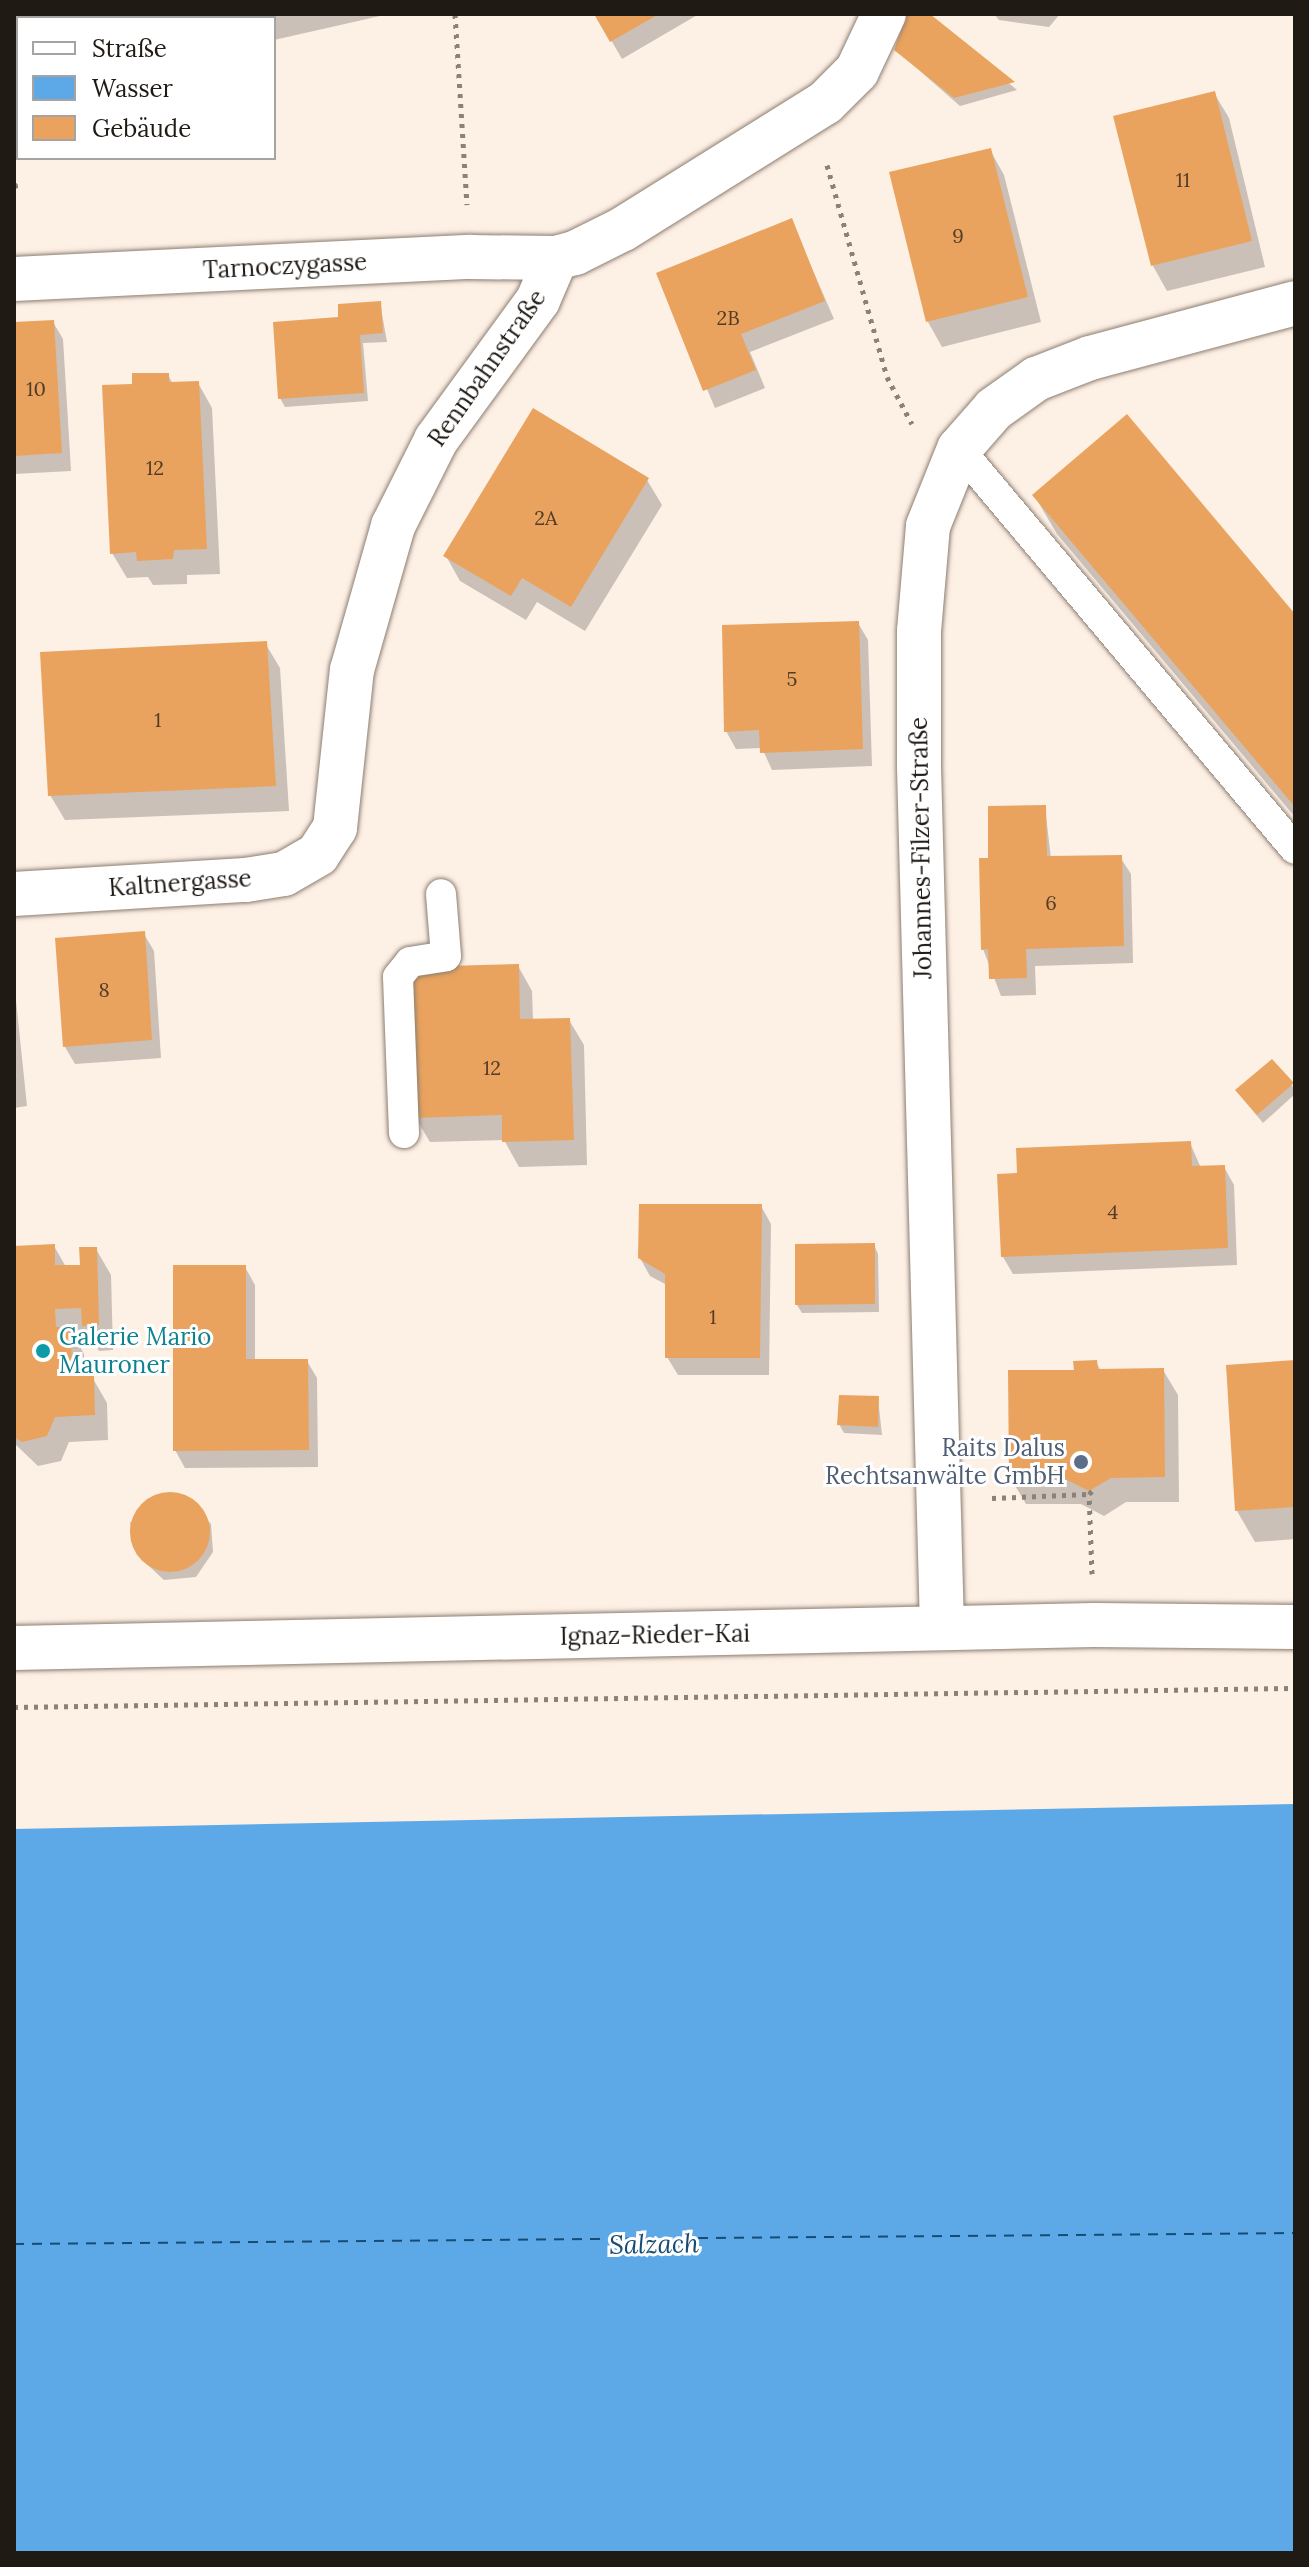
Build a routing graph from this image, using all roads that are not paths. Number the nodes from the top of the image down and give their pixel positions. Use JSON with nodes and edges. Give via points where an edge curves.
{"nodes":[{"id":1,"x":884,"y":14,"type":"edge"},
{"id":2,"x":556,"y":258,"type":"junction"},
{"id":3,"x":14,"y":279,"type":"edge"},
{"id":4,"x":1295,"y":303,"type":"edge"},
{"id":5,"x":954,"y":458,"type":"junction"},
{"id":6,"x":331,"y":837,"type":"joint"},
{"id":7,"x":1295,"y":849,"type":"edge"},
{"id":8,"x":14,"y":894,"type":"edge"},
{"id":9,"x":441,"y":894,"type":"dead end"},
{"id":10,"x":404,"y":1133,"type":"dead end"},
{"id":11,"x":1295,"y":1627,"type":"edge"},
{"id":12,"x":942,"y":1628,"type":"junction"},
{"id":13,"x":14,"y":1648,"type":"edge"}],
"edges":[{"from":1,"to":2,"type":"street","via":[[857,71],[812,112],[623,229]]},
{"from":2,"to":3,"type":"street","name":"Tarnoczygasse","via":[[470,257]]},
{"from":2,"to":6,"type":"street","name":"Rennbahnstraße","via":[[538,300],[436,440],[393,526],[357,641],[340,808]]},
{"from":4,"to":5,"type":"street","name":"Johannes-Filzer-Straße","via":[[1058,369],[994,409]]},
{"from":5,"to":7,"type":"lane"},
{"from":5,"to":12,"type":"street","name":"Johannes-Filzer-Straße","via":[[928,526],[919,631],[926,1114]]},
{"from":6,"to":8,"type":"street","name":"Kaltnergasse","via":[[309,862],[284,874]]},
{"from":9,"to":10,"type":"lane","via":[[446,956],[410,962],[398,977]]},
{"from":11,"to":12,"type":"street","name":"Ignaz-Rieder-Kai"},
{"from":12,"to":13,"type":"street","name":"Ignaz-Rieder-Kai"}]}
